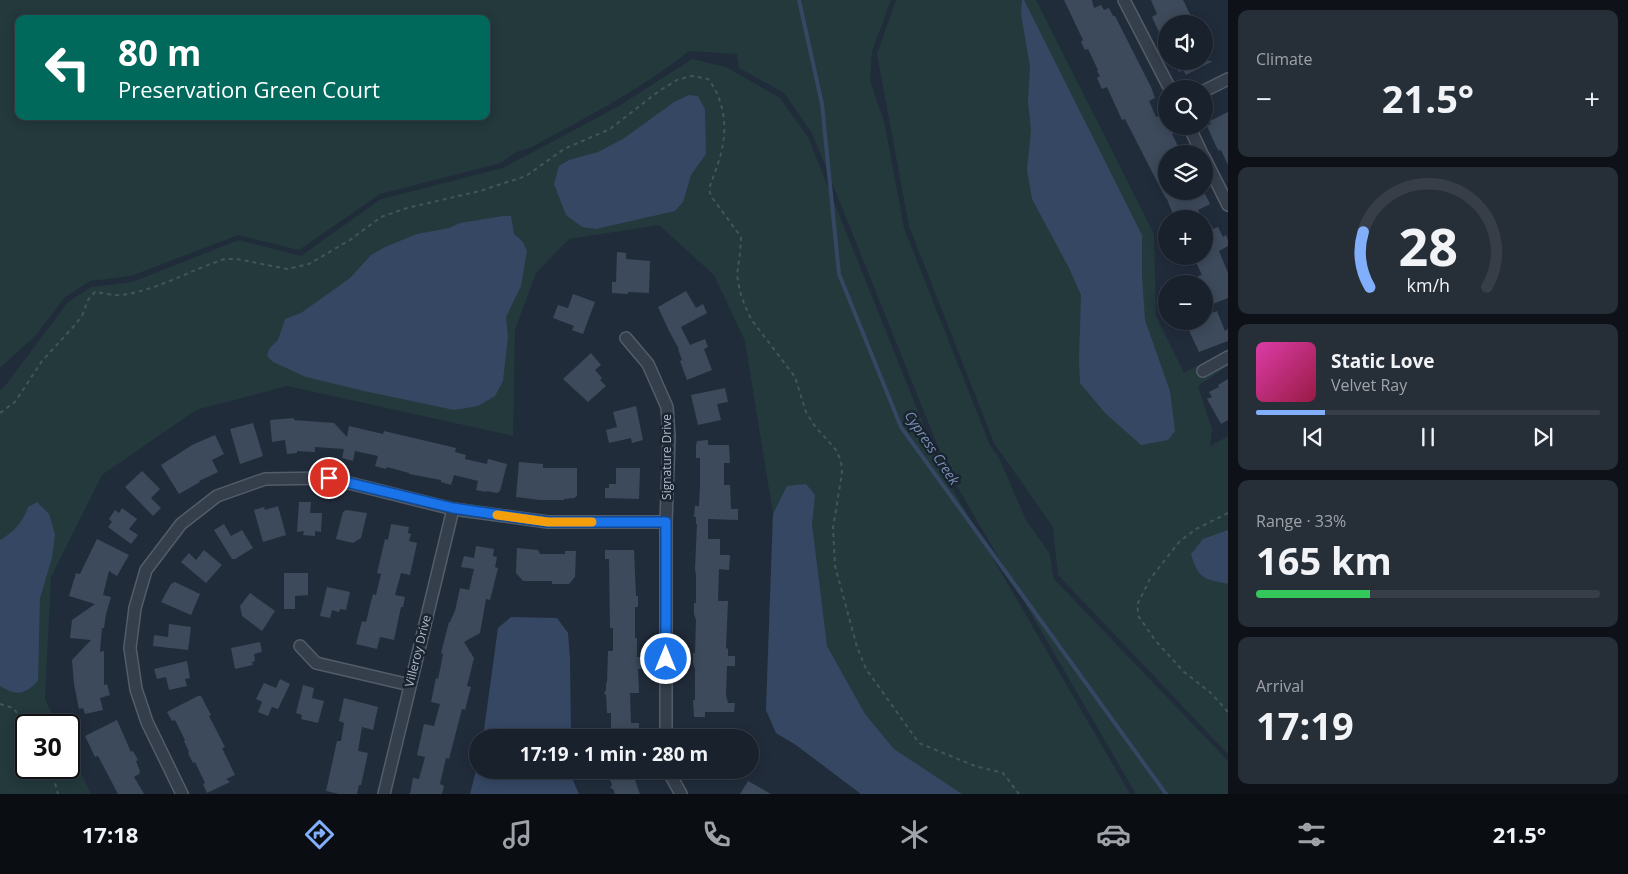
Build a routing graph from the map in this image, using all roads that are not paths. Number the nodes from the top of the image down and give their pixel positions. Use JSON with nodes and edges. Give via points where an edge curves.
{"nodes":[{"id":1,"x":1124,"y":0,"type":"edge"},
{"id":2,"x":1228,"y":79,"type":"edge"},
{"id":3,"x":1165,"y":80,"type":"edge"},
{"id":4,"x":1213,"y":86,"type":"edge"},
{"id":5,"x":1213,"y":175,"type":"edge"},
{"id":6,"x":1228,"y":205,"type":"edge"},
{"id":7,"x":626,"y":338,"type":"dead end"},
{"id":8,"x":1228,"y":356,"type":"edge"},
{"id":9,"x":1202,"y":371,"type":"dead end"},
{"id":10,"x":453,"y":508,"type":"junction"},
{"id":11,"x":666,"y":522,"type":"junction"},
{"id":12,"x":300,"y":646,"type":"dead end"},
{"id":13,"x":410,"y":685,"type":"junction"},
{"id":14,"x":666,"y":729,"type":"edge"},
{"id":15,"x":673,"y":779,"type":"edge"},
{"id":16,"x":182,"y":794,"type":"edge"},
{"id":17,"x":384,"y":794,"type":"edge"},
{"id":18,"x":681,"y":794,"type":"edge"}],
"edges":[{"from":1,"to":3,"type":"street"},
{"from":2,"to":4,"type":"street"},
{"from":5,"to":6,"type":"street"},
{"from":7,"to":11,"type":"street","name":"Signature Drive","via":[[648,364],[667,407]]},
{"from":8,"to":9,"type":"street"},
{"from":10,"to":11,"type":"street","via":[[548,522]]},
{"from":10,"to":13,"type":"street","name":"Villeroy Drive"},
{"from":10,"to":16,"type":"street","via":[[329,478],[265,479],[217,496],[181,524],[146,570],[135,608],[130,648],[136,690],[147,722]]},
{"from":11,"to":14,"type":"street","name":"Signature Drive"},
{"from":12,"to":13,"type":"street","via":[[316,663]]},
{"from":13,"to":17,"type":"street","name":"Villeroy Drive"},
{"from":15,"to":18,"type":"street"}]}
